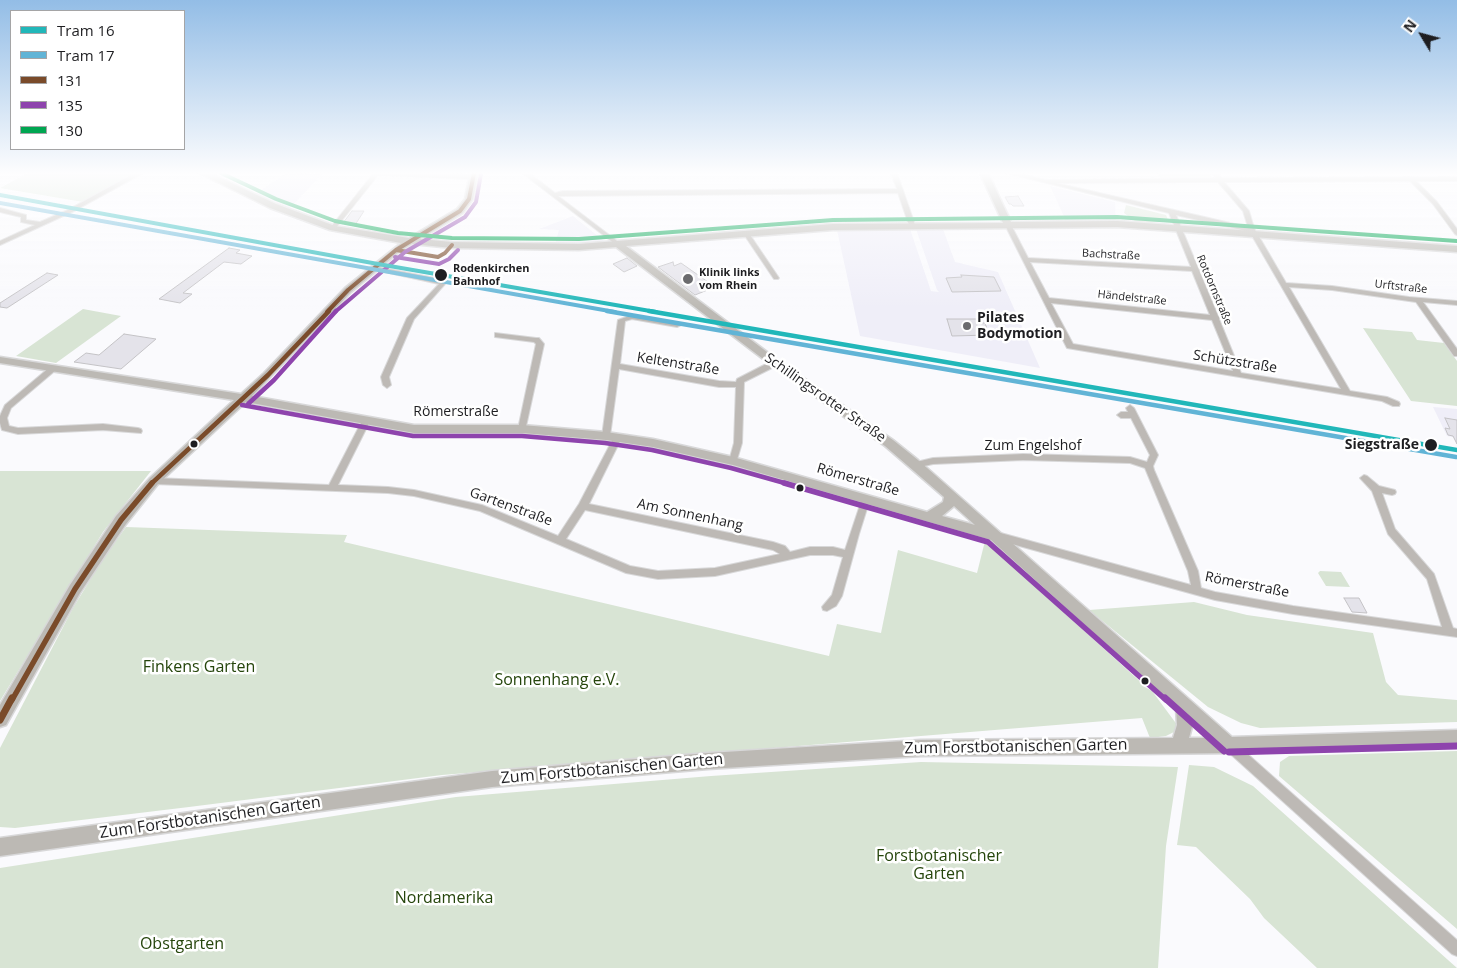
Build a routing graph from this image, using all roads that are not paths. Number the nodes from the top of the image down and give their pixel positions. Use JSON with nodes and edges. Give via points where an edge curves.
{"nodes":[{"id":1,"x":24,"y":218,"type":"edge"},
{"id":2,"x":52,"y":218,"type":"edge"},
{"id":3,"x":306,"y":218,"type":"edge"},
{"id":4,"x":341,"y":218,"type":"edge"},
{"id":5,"x":449,"y":218,"type":"edge"},
{"id":6,"x":584,"y":218,"type":"edge"},
{"id":7,"x":910,"y":218,"type":"edge"},
{"id":8,"x":1005,"y":218,"type":"edge"},
{"id":9,"x":1174,"y":218,"type":"edge"},
{"id":10,"x":1195,"y":218,"type":"edge"},
{"id":11,"x":1249,"y":218,"type":"edge"},
{"id":12,"x":1446,"y":218,"type":"edge"},
{"id":13,"x":40,"y":224,"type":"junction"},
{"id":14,"x":912,"y":225,"type":"junction"},
{"id":15,"x":1008,"y":225,"type":"junction"},
{"id":16,"x":1177,"y":227,"type":"junction"},
{"id":17,"x":333,"y":228,"type":"junction"},
{"id":18,"x":746,"y":233,"type":"junction"},
{"id":19,"x":1254,"y":233,"type":"junction"},
{"id":20,"x":1457,"y":234,"type":"edge"},
{"id":21,"x":410,"y":241,"type":"junction"},
{"id":22,"x":0,"y":242,"type":"edge"},
{"id":23,"x":619,"y":245,"type":"junction"},
{"id":24,"x":1457,"y":249,"type":"edge"},
{"id":25,"x":1026,"y":260,"type":"junction"},
{"id":26,"x":376,"y":266,"type":"junction"},
{"id":27,"x":1195,"y":270,"type":"junction"},
{"id":28,"x":776,"y":278,"type":"dead end"},
{"id":29,"x":441,"y":282,"type":"joint"},
{"id":30,"x":1283,"y":285,"type":"junction"},
{"id":31,"x":1343,"y":290,"type":"joint"},
{"id":32,"x":1046,"y":300,"type":"junction"},
{"id":33,"x":1418,"y":300,"type":"junction"},
{"id":34,"x":1457,"y":302,"type":"edge"},
{"id":35,"x":1216,"y":318,"type":"junction"},
{"id":36,"x":677,"y":325,"type":"dead end"},
{"id":37,"x":498,"y":335,"type":"dead end"},
{"id":38,"x":1457,"y":353,"type":"edge"},
{"id":39,"x":0,"y":360,"type":"edge"},
{"id":40,"x":775,"y":363,"type":"junction"},
{"id":41,"x":614,"y":366,"type":"junction"},
{"id":42,"x":54,"y":369,"type":"junction"},
{"id":43,"x":1238,"y":375,"type":"junction"},
{"id":44,"x":738,"y":384,"type":"junction"},
{"id":45,"x":386,"y":385,"type":"dead end"},
{"id":46,"x":1347,"y":393,"type":"junction"},
{"id":47,"x":243,"y":398,"type":"junction"},
{"id":48,"x":1396,"y":404,"type":"dead end"},
{"id":49,"x":1121,"y":415,"type":"dead end"},
{"id":50,"x":366,"y":421,"type":"junction"},
{"id":51,"x":522,"y":429,"type":"junction"},
{"id":52,"x":138,"y":431,"type":"dead end"},
{"id":53,"x":612,"y":437,"type":"junction"},
{"id":54,"x":733,"y":461,"type":"junction"},
{"id":55,"x":915,"y":465,"type":"junction"},
{"id":56,"x":1149,"y":466,"type":"junction"},
{"id":57,"x":1364,"y":478,"type":"dead end"},
{"id":58,"x":154,"y":481,"type":"junction"},
{"id":59,"x":332,"y":488,"type":"junction"},
{"id":60,"x":1376,"y":489,"type":"junction"},
{"id":61,"x":1392,"y":492,"type":"dead end"},
{"id":62,"x":950,"y":496,"type":"junction"},
{"id":63,"x":866,"y":499,"type":"junction"},
{"id":64,"x":583,"y":506,"type":"junction"},
{"id":65,"x":928,"y":517,"type":"junction"},
{"id":66,"x":992,"y":535,"type":"junction"},
{"id":67,"x":560,"y":540,"type":"junction"},
{"id":68,"x":1033,"y":546,"type":"junction"},
{"id":69,"x":849,"y":555,"type":"junction"},
{"id":70,"x":788,"y":556,"type":"junction"},
{"id":71,"x":1020,"y":560,"type":"junction"},
{"id":72,"x":1197,"y":592,"type":"junction"},
{"id":73,"x":827,"y":607,"type":"dead end"},
{"id":74,"x":1453,"y":632,"type":"edge"},
{"id":75,"x":1183,"y":703,"type":"junction"},
{"id":76,"x":0,"y":720,"type":"edge"},
{"id":77,"x":1457,"y":738,"type":"edge"},
{"id":78,"x":1179,"y":745,"type":"junction"},
{"id":79,"x":1229,"y":745,"type":"junction"},
{"id":80,"x":0,"y":847,"type":"edge"},
{"id":81,"x":1457,"y":949,"type":"edge"}],
"edges":[{"from":1,"to":13,"type":"street","via":[[23,221]]},
{"from":2,"to":13,"type":"street"},
{"from":3,"to":17,"type":"street"},
{"from":4,"to":17,"type":"street"},
{"from":5,"to":21,"type":"street"},
{"from":6,"to":23,"type":"street","name":"Schillingsrotter Straße"},
{"from":7,"to":14,"type":"street"},
{"from":8,"to":15,"type":"street"},
{"from":9,"to":16,"type":"street","name":"Rotdornstraße"},
{"from":10,"to":19,"type":"street"},
{"from":11,"to":19,"type":"street"},
{"from":12,"to":20,"type":"street"},
{"from":13,"to":22,"type":"street"},
{"from":14,"to":15,"type":"street"},
{"from":14,"to":18,"type":"street"},
{"from":15,"to":16,"type":"street"},
{"from":15,"to":25,"type":"street"},
{"from":16,"to":19,"type":"street"},
{"from":16,"to":27,"type":"street","name":"Rotdornstraße"},
{"from":17,"to":21,"type":"street"},
{"from":18,"to":23,"type":"street"},
{"from":18,"to":28,"type":"street"},
{"from":19,"to":24,"type":"street"},
{"from":19,"to":30,"type":"street"},
{"from":21,"to":23,"type":"street","via":[[515,248]]},
{"from":21,"to":26,"type":"street"},
{"from":23,"to":40,"type":"street","name":"Schillingsrotter Straße"},
{"from":25,"to":27,"type":"street","name":"Bachstraße"},
{"from":25,"to":32,"type":"street"},
{"from":26,"to":29,"type":"street"},
{"from":26,"to":47,"type":"street","via":[[333,304]]},
{"from":27,"to":35,"type":"street","name":"Rotdornstraße"},
{"from":29,"to":45,"type":"street","via":[[411,318],[385,377]]},
{"from":30,"to":31,"type":"street"},
{"from":30,"to":46,"type":"street"},
{"from":31,"to":33,"type":"street","name":"Urftstraße"},
{"from":32,"to":35,"type":"street","name":"Händelstraße"},
{"from":32,"to":43,"type":"street","name":"Schützstraße","via":[[1070,346]]},
{"from":33,"to":34,"type":"street","name":"Urftstraße"},
{"from":33,"to":38,"type":"street"},
{"from":35,"to":43,"type":"street","name":"Rotdornstraße"},
{"from":36,"to":41,"type":"street","via":[[626,318],[620,324]]},
{"from":37,"to":51,"type":"street","via":[[536,340],[540,344]]},
{"from":39,"to":42,"type":"street","name":"Römerstraße"},
{"from":40,"to":44,"type":"street"},
{"from":40,"to":55,"type":"street","name":"Schillingsrotter Straße"},
{"from":41,"to":44,"type":"street","name":"Keltenstraße","via":[[719,384]]},
{"from":41,"to":53,"type":"street"},
{"from":42,"to":47,"type":"street","name":"Römerstraße"},
{"from":42,"to":52,"type":"street","via":[[8,406],[3,418],[5,428],[18,431],[104,427]]},
{"from":43,"to":46,"type":"street","name":"Schützstraße"},
{"from":44,"to":54,"type":"street","via":[[738,443]]},
{"from":46,"to":48,"type":"street","name":"Schützstraße"},
{"from":47,"to":50,"type":"street","name":"Römerstraße"},
{"from":47,"to":58,"type":"street"},
{"from":49,"to":56,"type":"street","via":[[1132,411],[1154,455]]},
{"from":50,"to":51,"type":"street","name":"Römerstraße","via":[[414,429]]},
{"from":50,"to":59,"type":"street"},
{"from":51,"to":53,"type":"street","name":"Römerstraße"},
{"from":53,"to":54,"type":"street","name":"Römerstraße"},
{"from":53,"to":64,"type":"street"},
{"from":54,"to":63,"type":"street","name":"Römerstraße"},
{"from":55,"to":56,"type":"street","name":"Zum Engelshof","via":[[933,461],[1023,457],[1130,460]]},
{"from":55,"to":62,"type":"street","name":"Schillingsrotter Straße"},
{"from":56,"to":72,"type":"street","via":[[1193,571]]},
{"from":57,"to":60,"type":"street"},
{"from":58,"to":59,"type":"street","name":"Gartenstraße"},
{"from":58,"to":76,"type":"street","via":[[121,520],[80,582]]},
{"from":59,"to":67,"type":"street","name":"Gartenstraße","via":[[388,490],[446,499],[482,508]]},
{"from":60,"to":61,"type":"street"},
{"from":60,"to":74,"type":"street","via":[[1391,531],[1431,577]]},
{"from":62,"to":65,"type":"street","via":[[943,510]]},
{"from":62,"to":66,"type":"street","name":"Schillingsrotter Straße"},
{"from":63,"to":65,"type":"street","name":"Römerstraße"},
{"from":63,"to":69,"type":"street"},
{"from":64,"to":67,"type":"street"},
{"from":64,"to":70,"type":"street","name":"Am Sonnenhang","via":[[773,546]]},
{"from":65,"to":66,"type":"street","name":"Römerstraße"},
{"from":66,"to":68,"type":"street","name":"Römerstraße"},
{"from":66,"to":71,"type":"street","name":"Schillingsrotter Straße"},
{"from":67,"to":70,"type":"street","name":"Gartenstraße","via":[[629,570],[658,575],[715,572]]},
{"from":68,"to":71,"type":"street","via":[[1023,552]]},
{"from":68,"to":72,"type":"street","name":"Römerstraße"},
{"from":69,"to":70,"type":"street","name":"Gartenstraße","via":[[820,551]]},
{"from":69,"to":73,"type":"street","via":[[837,596]]},
{"from":71,"to":75,"type":"street","name":"Schillingsrotter Straße"},
{"from":72,"to":74,"type":"street","name":"Römerstraße","via":[[1293,610]]},
{"from":75,"to":78,"type":"street","via":[[1185,725]]},
{"from":75,"to":79,"type":"street","name":"Schillingsrotter Straße"},
{"from":77,"to":79,"type":"street","name":"Zum Forstbotanischen Garten"},
{"from":78,"to":79,"type":"street","name":"Zum Forstbotanischen Garten"},
{"from":78,"to":80,"type":"street","name":"Zum Forstbotanischen Garten","via":[[921,748],[492,779]]},
{"from":79,"to":81,"type":"street","name":"Schillingsrotter Straße"}]}
